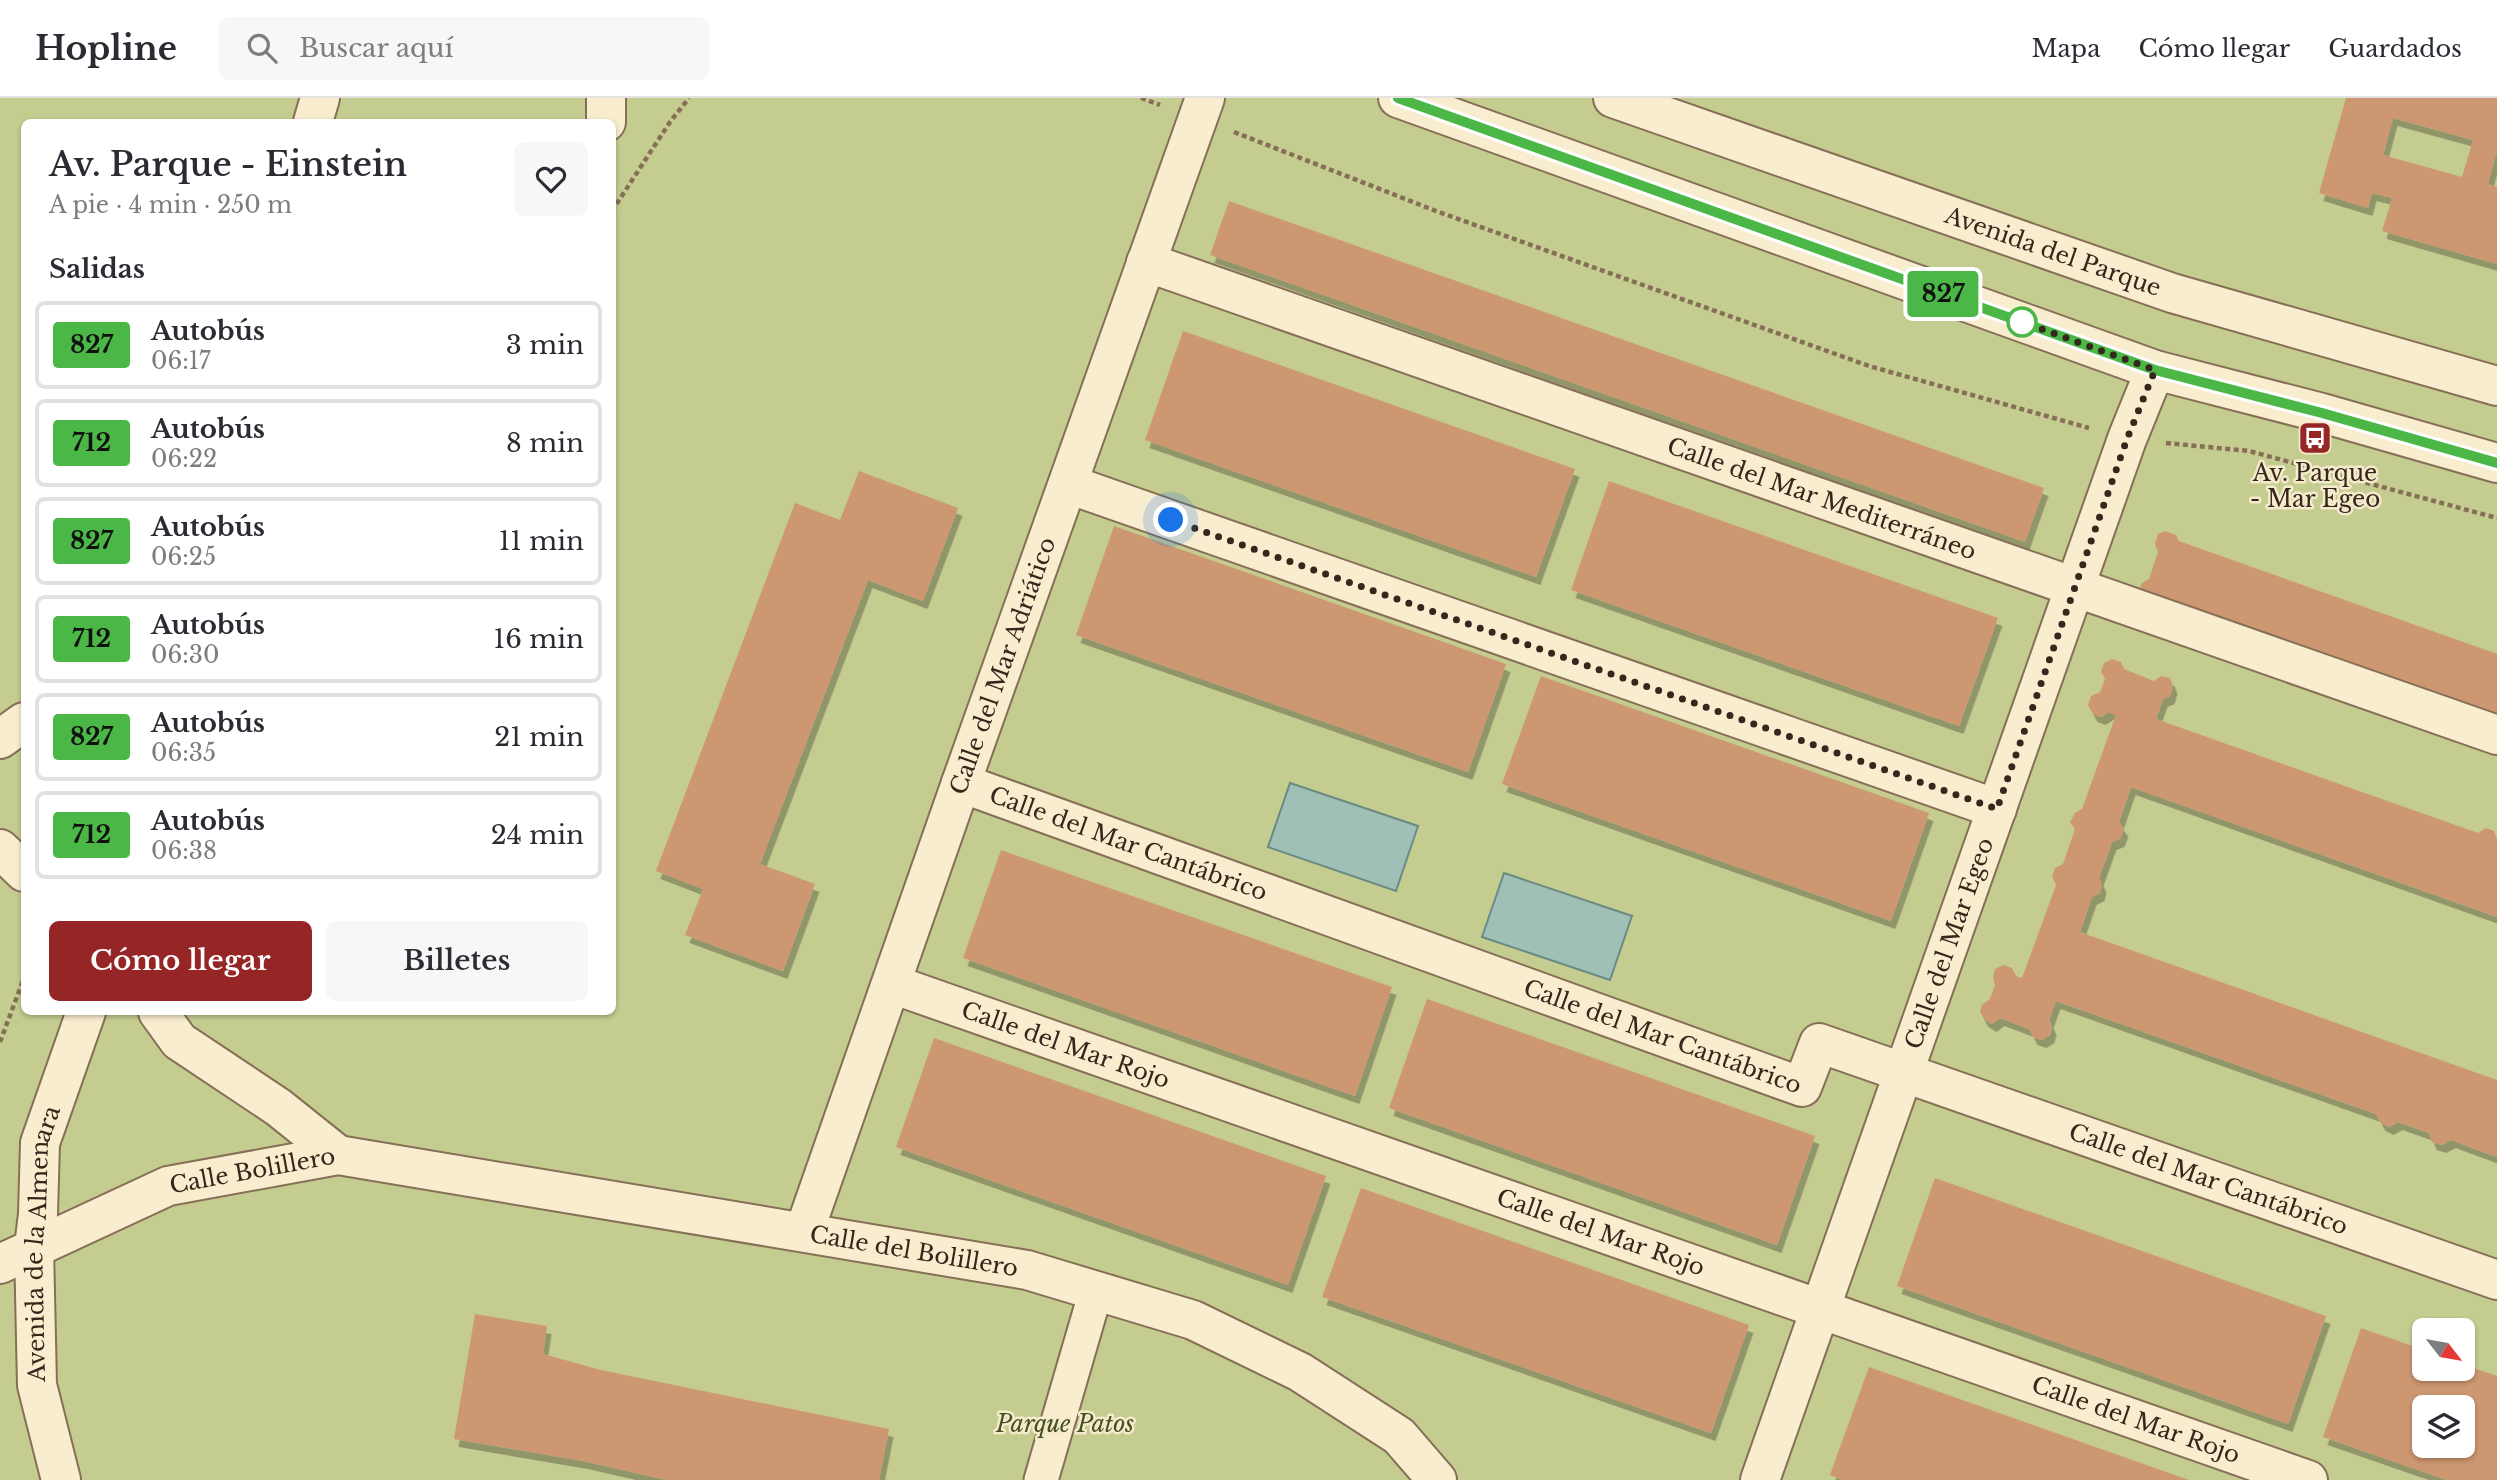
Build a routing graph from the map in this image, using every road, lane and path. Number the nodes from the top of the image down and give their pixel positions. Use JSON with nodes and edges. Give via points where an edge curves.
{"nodes":[{"id":1,"x":320,"y":98,"type":"edge"},
{"id":2,"x":606,"y":98,"type":"edge"},
{"id":3,"x":690,"y":98,"type":"edge"},
{"id":4,"x":1142,"y":98,"type":"edge"},
{"id":5,"x":1398,"y":98,"type":"edge"},
{"id":6,"x":1613,"y":98,"type":"edge"},
{"id":7,"x":1201,"y":108,"type":"edge"},
{"id":8,"x":314,"y":119,"type":"edge"},
{"id":9,"x":606,"y":119,"type":"edge"},
{"id":10,"x":616,"y":205,"type":"edge"},
{"id":11,"x":1146,"y":262,"type":"junction"},
{"id":12,"x":2155,"y":370,"type":"junction"},
{"id":13,"x":2497,"y":386,"type":"edge"},
{"id":14,"x":2127,"y":439,"type":"junction"},
{"id":15,"x":2497,"y":463,"type":"edge"},
{"id":16,"x":1068,"y":484,"type":"junction"},
{"id":17,"x":2497,"y":518,"type":"edge"},
{"id":18,"x":2075,"y":588,"type":"junction"},
{"id":19,"x":21,"y":724,"type":"edge"},
{"id":20,"x":2497,"y":735,"type":"edge"},
{"id":21,"x":0,"y":739,"type":"edge"},
{"id":22,"x":961,"y":783,"type":"junction"},
{"id":23,"x":1997,"y":809,"type":"junction"},
{"id":24,"x":0,"y":849,"type":"edge"},
{"id":25,"x":21,"y":869,"type":"edge"},
{"id":26,"x":892,"y":984,"type":"junction"},
{"id":27,"x":21,"y":986,"type":"edge"},
{"id":28,"x":85,"y":1015,"type":"edge"},
{"id":29,"x":160,"y":1015,"type":"edge"},
{"id":30,"x":0,"y":1042,"type":"edge"},
{"id":31,"x":1904,"y":1072,"type":"junction"},
{"id":32,"x":338,"y":1155,"type":"junction"},
{"id":33,"x":804,"y":1233,"type":"junction"},
{"id":34,"x":34,"y":1247,"type":"junction"},
{"id":35,"x":0,"y":1265,"type":"edge"},
{"id":36,"x":2497,"y":1280,"type":"edge"},
{"id":37,"x":1096,"y":1291,"type":"junction"},
{"id":38,"x":1821,"y":1309,"type":"junction"},
{"id":39,"x":61,"y":1480,"type":"edge"},
{"id":40,"x":1041,"y":1480,"type":"edge"},
{"id":41,"x":1437,"y":1480,"type":"edge"},
{"id":42,"x":1760,"y":1480,"type":"edge"},
{"id":43,"x":2308,"y":1480,"type":"edge"}],
"edges":[{"from":1,"to":8,"type":"street"},
{"from":2,"to":9,"type":"street"},
{"from":3,"to":10,"type":"path"},
{"from":4,"to":7,"type":"path"},
{"from":5,"to":12,"type":"street"},
{"from":6,"to":13,"type":"street","name":"Avenida del Parque","via":[[2172,293]]},
{"from":7,"to":11,"type":"street","name":"Calle del Mar Adriático"},
{"from":7,"to":14,"type":"path","via":[[1436,211],[1869,366]]},
{"from":11,"to":16,"type":"street","name":"Calle del Mar Adriático"},
{"from":11,"to":18,"type":"street","name":"Calle del Mar Mediterráneo"},
{"from":12,"to":14,"type":"street","name":"Calle del Mar Egeo"},
{"from":12,"to":15,"type":"street"},
{"from":14,"to":17,"type":"path","via":[[2249,451]]},
{"from":14,"to":18,"type":"street","name":"Calle del Mar Egeo"},
{"from":16,"to":22,"type":"street","name":"Calle del Mar Adriático"},
{"from":16,"to":23,"type":"street"},
{"from":18,"to":20,"type":"street","name":"Calle del Mar Mediterráneo"},
{"from":18,"to":23,"type":"street","name":"Calle del Mar Egeo"},
{"from":19,"to":21,"type":"street"},
{"from":22,"to":26,"type":"street","name":"Calle del Mar Adriático"},
{"from":22,"to":31,"type":"street","name":"Calle del Mar Cantábrico","via":[[1802,1087],[1819,1043]]},
{"from":23,"to":31,"type":"street","name":"Calle del Mar Egeo"},
{"from":24,"to":25,"type":"street"},
{"from":26,"to":33,"type":"street","name":"Calle del Mar Adriático"},
{"from":26,"to":38,"type":"street","name":"Calle del Mar Rojo"},
{"from":27,"to":30,"type":"path"},
{"from":28,"to":34,"type":"street","name":"Avenida de la Almenara","via":[[40,1143]]},
{"from":29,"to":32,"type":"street","name":"Calle Bolillero","via":[[180,1041],[278,1107]]},
{"from":31,"to":36,"type":"street","name":"Calle del Mar Cantábrico"},
{"from":31,"to":38,"type":"street","name":"Calle del Mar Egeo"},
{"from":32,"to":33,"type":"street","name":"Calle del Bolillero"},
{"from":32,"to":34,"type":"street","name":"Calle Bolillero","via":[[168,1186]]},
{"from":33,"to":37,"type":"street","name":"Calle del Bolillero","via":[[1027,1270]]},
{"from":34,"to":35,"type":"street","name":"Calle Bolillero"},
{"from":34,"to":39,"type":"street","name":"Avenida de la Almenara","via":[[37,1385]]},
{"from":37,"to":40,"type":"street"},
{"from":37,"to":41,"type":"street","name":"Calle del Bolillero","via":[[1193,1320],[1300,1372],[1399,1436]]},
{"from":38,"to":42,"type":"street","name":"Calle del Mar Egeo"},
{"from":38,"to":43,"type":"street","name":"Calle del Mar Rojo"}]}
